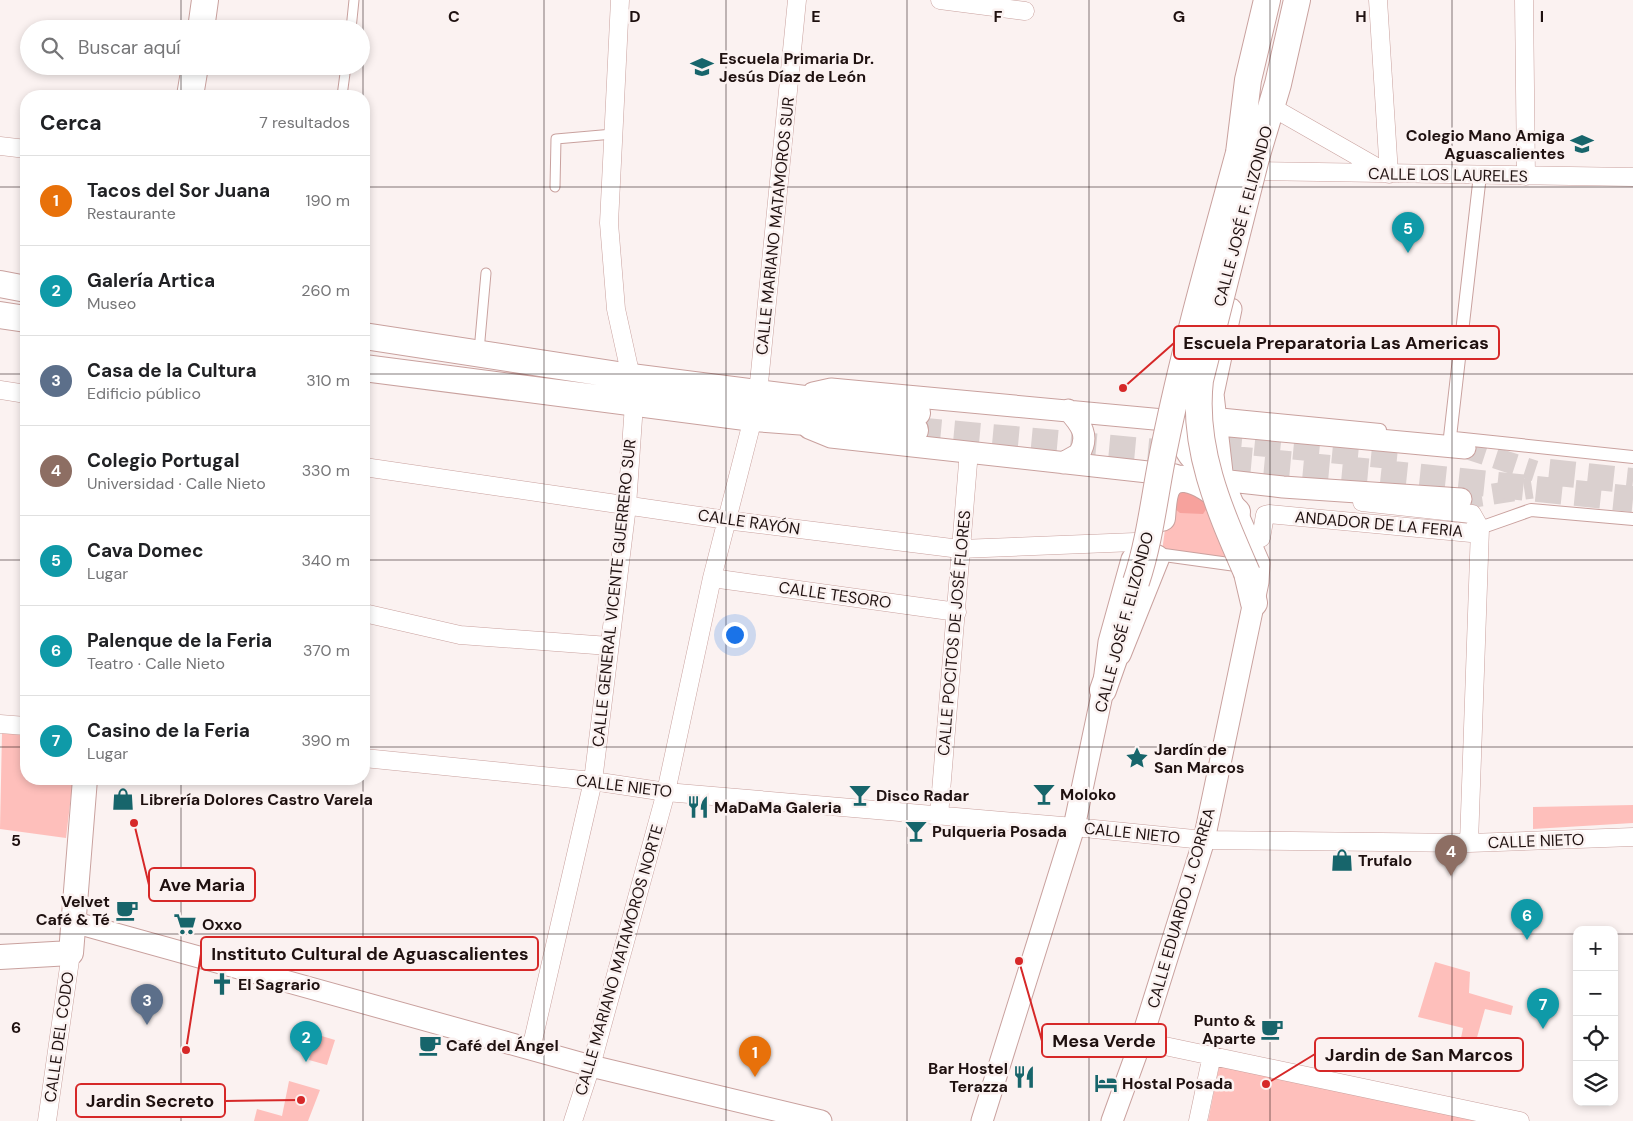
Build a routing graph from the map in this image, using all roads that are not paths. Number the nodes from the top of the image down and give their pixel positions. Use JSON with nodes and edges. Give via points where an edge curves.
{"nodes":[{"id":1,"x":205,"y":0,"type":"edge"},
{"id":2,"x":354,"y":0,"type":"edge"},
{"id":3,"x":620,"y":0,"type":"edge"},
{"id":4,"x":797,"y":0,"type":"edge"},
{"id":5,"x":940,"y":0,"type":"edge"},
{"id":6,"x":1267,"y":0,"type":"edge"},
{"id":7,"x":1298,"y":0,"type":"edge"},
{"id":8,"x":1378,"y":0,"type":"edge"},
{"id":9,"x":1524,"y":0,"type":"edge"},
{"id":10,"x":1025,"y":11,"type":"dead end"},
{"id":11,"x":202,"y":20,"type":"edge"},
{"id":12,"x":352,"y":20,"type":"edge"},
{"id":13,"x":194,"y":75,"type":"edge"},
{"id":14,"x":345,"y":75,"type":"edge"},
{"id":15,"x":1248,"y":80,"type":"junction"},
{"id":16,"x":191,"y":90,"type":"edge"},
{"id":17,"x":343,"y":90,"type":"edge"},
{"id":18,"x":1277,"y":97,"type":"junction"},
{"id":19,"x":613,"y":134,"type":"junction"},
{"id":20,"x":0,"y":146,"type":"edge"},
{"id":21,"x":20,"y":148,"type":"edge"},
{"id":22,"x":1252,"y":161,"type":"junction"},
{"id":23,"x":1390,"y":174,"type":"junction"},
{"id":24,"x":1480,"y":175,"type":"junction"},
{"id":25,"x":1526,"y":176,"type":"junction"},
{"id":26,"x":1633,"y":177,"type":"edge"},
{"id":27,"x":555,"y":187,"type":"dead end"},
{"id":28,"x":486,"y":273,"type":"dead end"},
{"id":29,"x":0,"y":284,"type":"edge"},
{"id":30,"x":20,"y":288,"type":"edge"},
{"id":31,"x":0,"y":315,"type":"edge"},
{"id":32,"x":20,"y":318,"type":"edge"},
{"id":33,"x":370,"y":337,"type":"edge"},
{"id":34,"x":1178,"y":346,"type":"junction"},
{"id":35,"x":478,"y":354,"type":"junction"},
{"id":36,"x":370,"y":369,"type":"edge"},
{"id":37,"x":631,"y":377,"type":"junction"},
{"id":38,"x":0,"y":390,"type":"edge"},
{"id":39,"x":20,"y":393,"type":"edge"},
{"id":40,"x":758,"y":393,"type":"junction"},
{"id":41,"x":634,"y":404,"type":"junction"},
{"id":42,"x":791,"y":409,"type":"junction"},
{"id":43,"x":1068,"y":410,"type":"junction"},
{"id":44,"x":753,"y":418,"type":"junction"},
{"id":45,"x":1159,"y":419,"type":"junction"},
{"id":46,"x":916,"y":421,"type":"tunnel mouth"},
{"id":47,"x":1182,"y":421,"type":"junction"},
{"id":48,"x":1222,"y":423,"type":"junction"},
{"id":49,"x":1458,"y":443,"type":"junction"},
{"id":50,"x":970,"y":451,"type":"junction"},
{"id":51,"x":1186,"y":455,"type":"junction"},
{"id":52,"x":1633,"y":458,"type":"edge"},
{"id":53,"x":1063,"y":463,"type":"junction"},
{"id":54,"x":370,"y":468,"type":"edge"},
{"id":55,"x":1149,"y":472,"type":"junction"},
{"id":56,"x":1223,"y":480,"type":"junction"},
{"id":57,"x":1253,"y":484,"type":"junction"},
{"id":58,"x":1283,"y":488,"type":"junction"},
{"id":59,"x":1461,"y":499,"type":"tunnel mouth"},
{"id":60,"x":627,"y":506,"type":"junction"},
{"id":61,"x":1237,"y":512,"type":"junction"},
{"id":62,"x":728,"y":519,"type":"junction"},
{"id":63,"x":1633,"y":519,"type":"edge"},
{"id":64,"x":1480,"y":528,"type":"junction"},
{"id":65,"x":1262,"y":538,"type":"dead end"},
{"id":66,"x":1146,"y":548,"type":"junction"},
{"id":67,"x":960,"y":549,"type":"junction"},
{"id":68,"x":1242,"y":569,"type":"junction"},
{"id":69,"x":712,"y":578,"type":"junction"},
{"id":70,"x":1254,"y":603,"type":"junction"},
{"id":71,"x":957,"y":612,"type":"junction"},
{"id":72,"x":370,"y":614,"type":"edge"},
{"id":73,"x":609,"y":646,"type":"junction"},
{"id":74,"x":1118,"y":653,"type":"junction"},
{"id":75,"x":1103,"y":690,"type":"junction"},
{"id":76,"x":0,"y":724,"type":"edge"},
{"id":77,"x":20,"y":726,"type":"edge"},
{"id":78,"x":370,"y":759,"type":"edge"},
{"id":79,"x":593,"y":781,"type":"junction"},
{"id":80,"x":84,"y":785,"type":"edge"},
{"id":81,"x":666,"y":792,"type":"junction"},
{"id":82,"x":938,"y":816,"type":"junction"},
{"id":83,"x":1074,"y":827,"type":"junction"},
{"id":84,"x":1633,"y":837,"type":"edge"},
{"id":85,"x":1204,"y":840,"type":"junction"},
{"id":86,"x":1469,"y":844,"type":"junction"},
{"id":87,"x":73,"y":922,"type":"junction"},
{"id":88,"x":71,"y":953,"type":"junction"},
{"id":89,"x":0,"y":957,"type":"edge"},
{"id":90,"x":1141,"y":1041,"type":"junction"},
{"id":91,"x":531,"y":1049,"type":"junction"},
{"id":92,"x":1212,"y":1055,"type":"junction"},
{"id":93,"x":591,"y":1066,"type":"junction"},
{"id":94,"x":47,"y":1121,"type":"edge"},
{"id":95,"x":573,"y":1121,"type":"edge"},
{"id":96,"x":820,"y":1121,"type":"edge"},
{"id":97,"x":982,"y":1121,"type":"edge"},
{"id":98,"x":1112,"y":1121,"type":"edge"},
{"id":99,"x":1198,"y":1121,"type":"edge"},
{"id":100,"x":1520,"y":1121,"type":"edge"}],
"edges":[{"from":1,"to":11,"type":"main road"},
{"from":2,"to":12,"type":"lane"},
{"from":3,"to":19,"type":"street"},
{"from":4,"to":40,"type":"street","name":"CALLE MARIANO MATAMOROS SUR"},
{"from":5,"to":10,"type":"street"},
{"from":6,"to":15,"type":"main road","name":"CALLE JOSÉ F. ELIZONDO"},
{"from":7,"to":18,"type":"main road","name":"CALLE JOSÉ F. ELIZONDO"},
{"from":8,"to":23,"type":"street"},
{"from":9,"to":25,"type":"street"},
{"from":13,"to":16,"type":"main road"},
{"from":14,"to":17,"type":"lane"},
{"from":15,"to":22,"type":"main road","name":"CALLE JOSÉ F. ELIZONDO"},
{"from":15,"to":34,"type":"street"},
{"from":18,"to":22,"type":"main road","name":"CALLE JOSÉ F. ELIZONDO"},
{"from":18,"to":23,"type":"street"},
{"from":19,"to":27,"type":"lane","via":[[556,139]]},
{"from":19,"to":37,"type":"street","via":[[609,222],[616,309]]},
{"from":20,"to":21,"type":"street"},
{"from":22,"to":23,"type":"street","name":"CALLE LOS LAURELES"},
{"from":22,"to":48,"type":"street","name":"CALLE EDUARDO J. CORREA","via":[[1213,394]]},
{"from":22,"to":68,"type":"main road","name":"CALLE JOSÉ F. ELIZONDO","bridge":true,"via":[[1200,380],[1197,409],[1201,445],[1211,486]]},
{"from":22,"to":74,"type":"main road","name":"CALLE JOSÉ F. ELIZONDO","bridge":true,"via":[[1195,315],[1165,445],[1145,555]]},
{"from":23,"to":24,"type":"street","name":"CALLE LOS LAURELES"},
{"from":24,"to":25,"type":"street","name":"CALLE LOS LAURELES"},
{"from":24,"to":49,"type":"street"},
{"from":25,"to":26,"type":"street","name":"CALLE LOS LAURELES"},
{"from":28,"to":35,"type":"lane"},
{"from":29,"to":30,"type":"main road"},
{"from":31,"to":32,"type":"main road"},
{"from":33,"to":35,"type":"main road"},
{"from":34,"to":45,"type":"street"},
{"from":34,"to":47,"type":"street","via":[[1184,384]]},
{"from":35,"to":37,"type":"main road"},
{"from":36,"to":41,"type":"main road"},
{"from":37,"to":40,"type":"main road"},
{"from":38,"to":39,"type":"street"},
{"from":40,"to":42,"type":"main road"},
{"from":41,"to":44,"type":"main road"},
{"from":41,"to":60,"type":"street","name":"CALLE GENERAL VICENTE GUERRERO SUR"},
{"from":42,"to":43,"type":"street","via":[[831,389]]},
{"from":42,"to":44,"type":"main road"},
{"from":42,"to":46,"type":"main road"},
{"from":42,"to":50,"type":"street","via":[[831,437]]},
{"from":43,"to":45,"type":"street"},
{"from":43,"to":53,"type":"street","via":[[1080,424],[1085,439],[1079,454]]},
{"from":44,"to":62,"type":"street","name":"CALLE MARIANO MATAMOROS NORTE"},
{"from":45,"to":47,"type":"street"},
{"from":45,"to":55,"type":"street"},
{"from":47,"to":48,"type":"street"},
{"from":47,"to":51,"type":"street","via":[[1181,440]]},
{"from":48,"to":49,"type":"street"},
{"from":48,"to":51,"type":"street"},
{"from":48,"to":56,"type":"street","name":"CALLE EDUARDO J. CORREA"},
{"from":49,"to":52,"type":"street"},
{"from":50,"to":53,"type":"street"},
{"from":50,"to":67,"type":"street","name":"CALLE POCITOS DE JOSÉ FLORES"},
{"from":51,"to":55,"type":"street"},
{"from":51,"to":56,"type":"street"},
{"from":53,"to":55,"type":"street"},
{"from":54,"to":60,"type":"street","name":"CALLE RAYÓN"},
{"from":55,"to":56,"type":"street"},
{"from":55,"to":66,"type":"street"},
{"from":56,"to":57,"type":"street"},
{"from":56,"to":61,"type":"street","name":"CALLE EDUARDO J. CORREA"},
{"from":57,"to":58,"type":"street"},
{"from":57,"to":61,"type":"street","via":[[1238,498]]},
{"from":58,"to":59,"type":"street"},
{"from":58,"to":64,"type":"street","via":[[1333,498],[1472,514]]},
{"from":60,"to":62,"type":"street","name":"CALLE RAYÓN"},
{"from":60,"to":73,"type":"street","name":"CALLE GENERAL VICENTE GUERRERO SUR"},
{"from":61,"to":66,"type":"main road","via":[[1204,486],[1177,480],[1167,490]]},
{"from":61,"to":70,"type":"street","name":"CALLE EDUARDO J. CORREA","via":[[1259,563]]},
{"from":62,"to":67,"type":"street","name":"CALLE RAYÓN"},
{"from":62,"to":69,"type":"street","name":"CALLE MARIANO MATAMOROS NORTE"},
{"from":63,"to":64,"type":"street","name":"ANDADOR DE LA FERIA","via":[[1530,510]]},
{"from":64,"to":65,"type":"street","name":"ANDADOR DE LA FERIA","via":[[1471,533],[1269,514],[1265,515]]},
{"from":64,"to":86,"type":"street"},
{"from":66,"to":67,"type":"street","name":"CALLE RAYÓN"},
{"from":66,"to":68,"type":"street"},
{"from":66,"to":74,"type":"main road"},
{"from":66,"to":75,"type":"street","via":[[1109,642]]},
{"from":67,"to":71,"type":"street","name":"CALLE POCITOS DE JOSÉ FLORES"},
{"from":68,"to":70,"type":"main road","name":"CALLE JOSÉ F. ELIZONDO"},
{"from":69,"to":71,"type":"street","name":"CALLE TESORO"},
{"from":69,"to":81,"type":"street","name":"CALLE MARIANO MATAMOROS NORTE"},
{"from":70,"to":85,"type":"street","name":"CALLE EDUARDO J. CORREA"},
{"from":71,"to":82,"type":"street","name":"CALLE POCITOS DE JOSÉ FLORES"},
{"from":72,"to":73,"type":"street","via":[[460,636]]},
{"from":73,"to":79,"type":"street","name":"CALLE GENERAL VICENTE GUERRERO SUR"},
{"from":74,"to":75,"type":"main road","name":"CALLE JOSÉ F. ELIZONDO"},
{"from":75,"to":83,"type":"street","name":"CALLE JOSÉ F. ELIZONDO"},
{"from":76,"to":77,"type":"street"},
{"from":78,"to":79,"type":"street","name":"CALLE NIETO"},
{"from":79,"to":81,"type":"street","name":"CALLE NIETO"},
{"from":79,"to":91,"type":"street","name":"CALLE GENERAL VICENTE GUERRERO SUR"},
{"from":80,"to":87,"type":"main road"},
{"from":81,"to":82,"type":"street","name":"CALLE NIETO"},
{"from":81,"to":93,"type":"street","name":"CALLE MARIANO MATAMOROS NORTE"},
{"from":82,"to":83,"type":"street","name":"CALLE NIETO"},
{"from":83,"to":85,"type":"street","name":"CALLE NIETO"},
{"from":83,"to":97,"type":"street","name":"CALLE JOSÉ F. ELIZONDO"},
{"from":84,"to":86,"type":"street","name":"CALLE NIETO"},
{"from":85,"to":86,"type":"street","name":"CALLE NIETO"},
{"from":85,"to":90,"type":"street","name":"CALLE EDUARDO J. CORREA"},
{"from":87,"to":88,"type":"main road"},
{"from":87,"to":91,"type":"street"},
{"from":88,"to":89,"type":"main road"},
{"from":88,"to":94,"type":"street","name":"CALLE DEL CODO"},
{"from":90,"to":92,"type":"street"},
{"from":90,"to":98,"type":"street","name":"CALLE EDUARDO J. CORREA"},
{"from":91,"to":93,"type":"street"},
{"from":92,"to":99,"type":"street"},
{"from":92,"to":100,"type":"street"},
{"from":93,"to":95,"type":"street","name":"CALLE MARIANO MATAMOROS NORTE"},
{"from":93,"to":96,"type":"street"}]}
